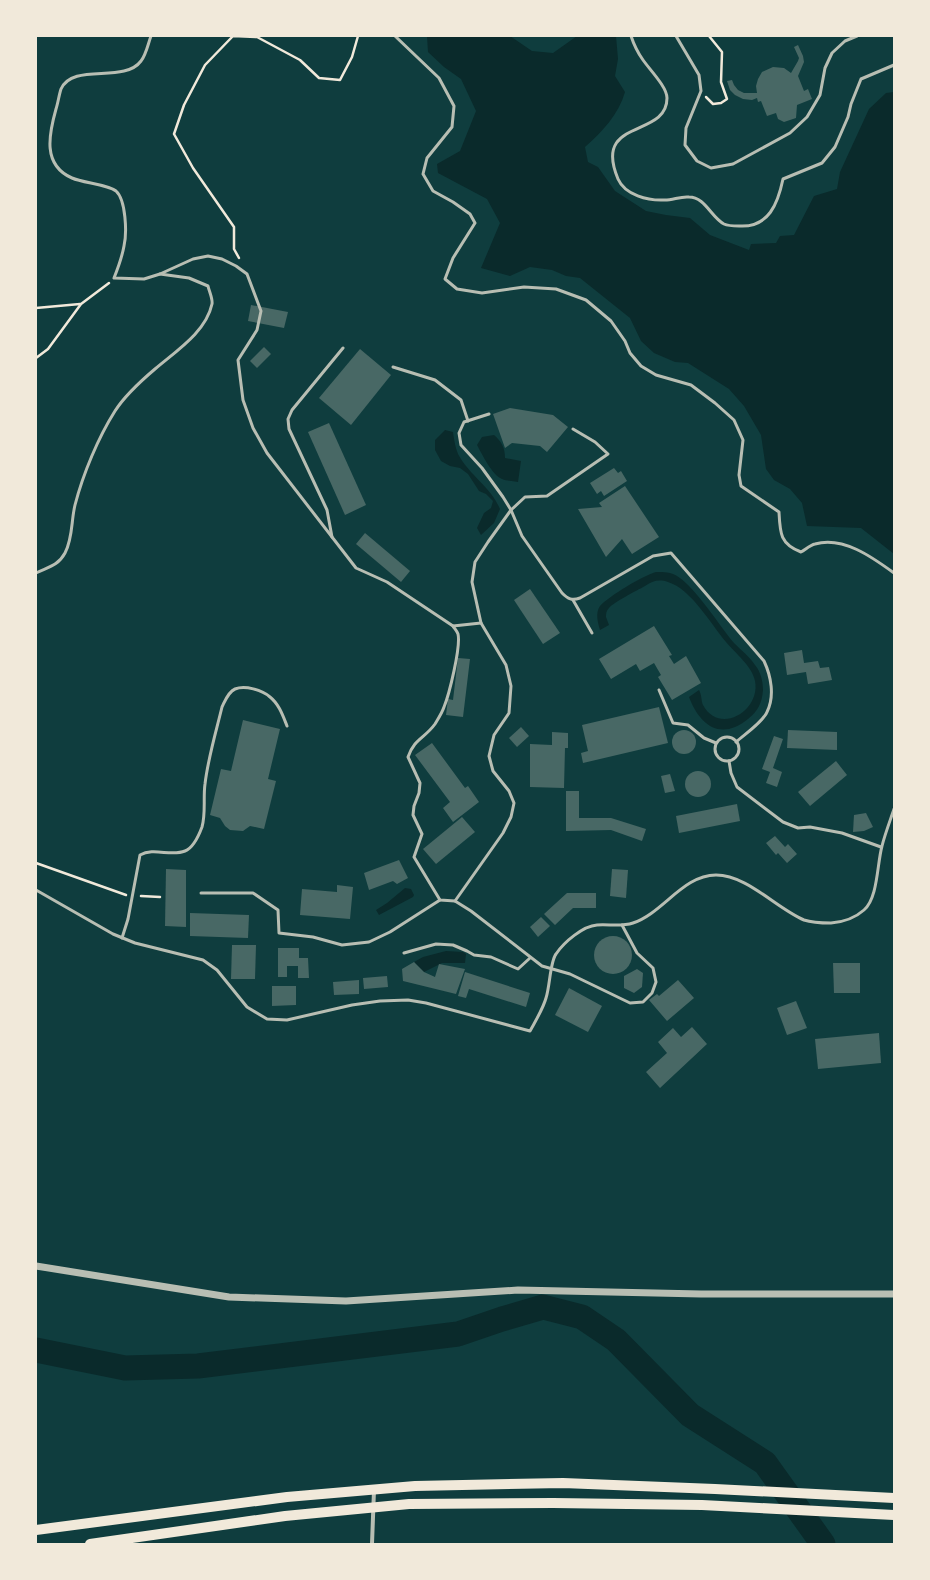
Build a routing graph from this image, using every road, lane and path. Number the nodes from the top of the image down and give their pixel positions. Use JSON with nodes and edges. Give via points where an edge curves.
{"nodes":[{"id":1,"x":151,"y":36,"type":"edge"},
{"id":2,"x":358,"y":36,"type":"edge"},
{"id":3,"x":395,"y":36,"type":"edge"},
{"id":4,"x":631,"y":36,"type":"edge"},
{"id":5,"x":676,"y":36,"type":"edge"},
{"id":6,"x":709,"y":36,"type":"edge"},
{"id":7,"x":857,"y":36,"type":"edge"},
{"id":8,"x":894,"y":65,"type":"edge"},
{"id":9,"x":701,"y":92,"type":"junction"},
{"id":10,"x":160,"y":274,"type":"junction"},
{"id":11,"x":247,"y":274,"type":"junction"},
{"id":12,"x":114,"y":278,"type":"junction"},
{"id":13,"x":81,"y":304,"type":"junction"},
{"id":14,"x":36,"y":308,"type":"edge"},
{"id":15,"x":343,"y":348,"type":"dead end"},
{"id":16,"x":36,"y":358,"type":"edge"},
{"id":17,"x":393,"y":366,"type":"dead end"},
{"id":18,"x":489,"y":414,"type":"dead end"},
{"id":19,"x":468,"y":421,"type":"junction"},
{"id":20,"x":573,"y":429,"type":"dead end"},
{"id":21,"x":510,"y":510,"type":"junction"},
{"id":22,"x":332,"y":538,"type":"junction"},
{"id":23,"x":36,"y":573,"type":"edge"},
{"id":24,"x":894,"y":573,"type":"edge"},
{"id":25,"x":574,"y":600,"type":"junction"},
{"id":26,"x":481,"y":623,"type":"junction"},
{"id":27,"x":453,"y":626,"type":"junction"},
{"id":28,"x":592,"y":633,"type":"dead end"},
{"id":29,"x":659,"y":690,"type":"dead end"},
{"id":30,"x":287,"y":726,"type":"dead end"},
{"id":31,"x":736,"y":742,"type":"junction"},
{"id":32,"x":716,"y":743,"type":"junction"},
{"id":33,"x":728,"y":761,"type":"junction"},
{"id":34,"x":894,"y":809,"type":"edge"},
{"id":35,"x":882,"y":847,"type":"junction"},
{"id":36,"x":36,"y":863,"type":"edge"},
{"id":37,"x":36,"y":890,"type":"edge"},
{"id":38,"x":201,"y":894,"type":"dead end"},
{"id":39,"x":132,"y":896,"type":"junction"},
{"id":40,"x":160,"y":896,"type":"dead end"},
{"id":41,"x":440,"y":900,"type":"junction"},
{"id":42,"x":455,"y":901,"type":"junction"},
{"id":43,"x":622,"y":925,"type":"junction"},
{"id":44,"x":122,"y":938,"type":"junction"},
{"id":45,"x":404,"y":953,"type":"dead end"},
{"id":46,"x":530,"y":958,"type":"junction"},
{"id":47,"x":552,"y":968,"type":"junction"},
{"id":48,"x":36,"y":1266,"type":"edge"},
{"id":49,"x":894,"y":1294,"type":"edge"},
{"id":50,"x":374,"y":1490,"type":"junction"},
{"id":51,"x":894,"y":1498,"type":"edge"},
{"id":52,"x":373,"y":1507,"type":"junction"},
{"id":53,"x":894,"y":1515,"type":"edge"},
{"id":54,"x":36,"y":1530,"type":"edge"},
{"id":55,"x":90,"y":1544,"type":"edge"},
{"id":56,"x":372,"y":1544,"type":"edge"}],
"edges":[{"from":1,"to":12,"type":"lane","via":[[141,61],[132,69],[70,79],[62,88],[50,133],[49,147],[60,170],[72,178],[116,191],[123,204],[124,245]]},
{"from":2,"to":11,"type":"path","via":[[352,57],[340,80],[319,78],[300,60],[257,37],[233,36],[205,65],[184,105],[174,134],[193,168],[234,227],[234,249]]},
{"from":3,"to":24,"type":"lane","via":[[439,78],[454,106],[452,127],[427,158],[423,174],[433,191],[470,214],[475,223],[453,258],[445,279],[457,289],[482,293],[524,287],[556,289],[586,300],[611,321],[641,366],[656,374],[691,385],[734,420],[744,440],[739,475],[741,486],[779,512],[782,538],[791,548],[801,552],[814,544],[831,543],[857,548]]},
{"from":4,"to":8,"type":"lane","via":[[637,50],[664,88],[667,98],[661,115],[619,138],[614,145],[614,165],[618,179],[623,188],[647,199],[665,200],[689,196],[698,199],[724,224],[736,226],[748,227],[760,223],[775,206],[783,179],[822,163],[836,147],[861,79]]},
{"from":5,"to":9,"type":"lane","via":[[699,75]]},
{"from":6,"to":9,"type":"path","via":[[722,52],[721,82],[727,99],[713,104]]},
{"from":7,"to":9,"type":"lane","via":[[845,41],[832,53],[825,68],[820,95],[807,117],[790,133],[733,164],[711,168],[696,161],[685,145],[686,128]]},
{"from":10,"to":11,"type":"lane","via":[[193,259],[208,256],[222,259]]},
{"from":10,"to":12,"type":"lane","via":[[144,279]]},
{"from":10,"to":23,"type":"lane","via":[[189,278],[208,286],[212,303],[202,325],[119,404],[88,467],[75,506],[65,553],[56,565]]},
{"from":11,"to":22,"type":"lane","via":[[261,311],[257,330],[238,360],[243,400],[253,428],[267,453]]},
{"from":12,"to":13,"type":"path"},
{"from":13,"to":14,"type":"path"},
{"from":13,"to":16,"type":"path","via":[[48,349]]},
{"from":15,"to":22,"type":"lane","via":[[297,402],[288,419],[289,429],[327,510]]},
{"from":17,"to":19,"type":"lane","via":[[434,380],[460,400]]},
{"from":18,"to":19,"type":"lane"},
{"from":19,"to":21,"type":"lane","via":[[464,422],[459,433],[461,445],[482,468]]},
{"from":20,"to":21,"type":"lane","via":[[595,442],[608,454],[547,496],[525,496]]},
{"from":21,"to":25,"type":"lane","via":[[522,536],[562,594]]},
{"from":21,"to":26,"type":"lane","via":[[475,562],[472,582]]},
{"from":22,"to":27,"type":"lane","via":[[356,568],[387,582]]},
{"from":25,"to":28,"type":"lane"},
{"from":25,"to":31,"type":"lane","via":[[653,556],[671,553],[764,661],[770,673],[771,691],[767,712]]},
{"from":26,"to":27,"type":"lane"},
{"from":26,"to":42,"type":"lane","via":[[506,665],[511,686],[509,713],[494,735],[489,756],[494,771],[509,791],[514,804],[503,833]]},
{"from":27,"to":41,"type":"lane","via":[[458,633],[457,647],[444,707],[434,725],[411,748],[408,757],[420,783],[413,815],[422,834],[414,857]]},
{"from":29,"to":32,"type":"lane","via":[[673,722],[688,725],[704,738]]},
{"from":30,"to":39,"type":"lane","via":[[278,706],[271,697],[261,692],[242,688],[234,690],[227,697],[222,707],[205,783],[205,811],[198,836],[190,848],[184,851],[150,852],[140,855]]},
{"from":31,"to":32,"type":"lane","via":[[732,738],[724,737]]},
{"from":31,"to":33,"type":"lane","via":[[737,755]]},
{"from":32,"to":33,"type":"lane","via":[[716,755]]},
{"from":33,"to":35,"type":"lane","via":[[737,787],[783,822],[798,828],[810,827],[842,833]]},
{"from":34,"to":35,"type":"lane"},
{"from":35,"to":43,"type":"lane","via":[[874,891],[866,909],[850,919],[836,923],[804,920],[742,882],[728,876],[715,875],[688,884],[651,914]]},
{"from":36,"to":39,"type":"path"},
{"from":37,"to":44,"type":"lane"},
{"from":38,"to":41,"type":"lane","via":[[253,893],[278,910],[279,933],[342,944],[369,942],[390,932]]},
{"from":39,"to":40,"type":"path"},
{"from":39,"to":44,"type":"lane"},
{"from":41,"to":42,"type":"lane"},
{"from":42,"to":46,"type":"lane"},
{"from":43,"to":47,"type":"lane","via":[[596,925],[585,928],[556,954]]},
{"from":43,"to":47,"type":"lane","via":[[637,953],[653,968],[656,982],[652,993],[643,1002],[630,1003]]},
{"from":44,"to":47,"type":"lane","via":[[143,946],[204,960],[217,970],[247,1007],[266,1019],[287,1020],[352,1005],[408,1000],[530,1030],[546,998]]},
{"from":45,"to":46,"type":"lane","via":[[436,944],[453,945],[474,955],[491,957],[518,969]]},
{"from":46,"to":47,"type":"lane","via":[[542,966]]},
{"from":48,"to":49,"type":"street","via":[[229,1297],[346,1302],[518,1290],[701,1294]]},
{"from":50,"to":51,"type":"highway","via":[[415,1486],[563,1483]]},
{"from":50,"to":52,"type":"street"},
{"from":50,"to":54,"type":"highway","via":[[287,1497]]},
{"from":52,"to":53,"type":"highway","via":[[409,1504],[553,1503],[702,1505]]},
{"from":52,"to":55,"type":"highway","via":[[285,1516]]},
{"from":52,"to":56,"type":"street"}]}
